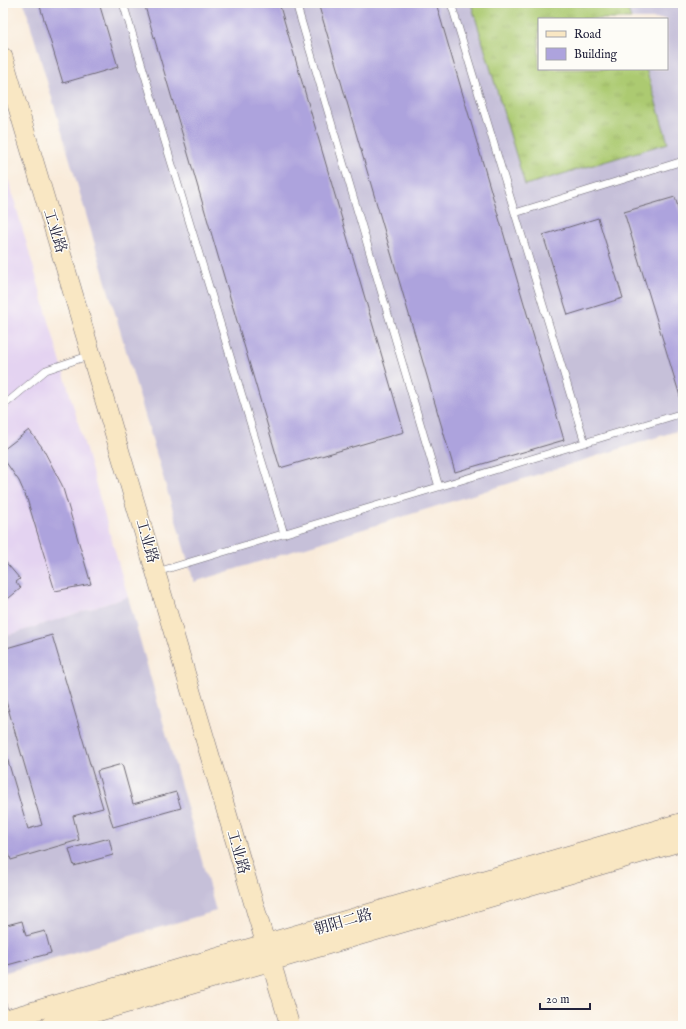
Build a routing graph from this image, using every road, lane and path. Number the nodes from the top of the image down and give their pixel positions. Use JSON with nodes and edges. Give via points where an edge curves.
{"nodes":[{"id":1,"x":123,"y":3,"type":"edge"},
{"id":2,"x":296,"y":3,"type":"edge"},
{"id":3,"x":451,"y":3,"type":"edge"},
{"id":4,"x":3,"y":57,"type":"edge"},
{"id":5,"x":9,"y":99,"type":"edge"},
{"id":6,"x":683,"y":161,"type":"edge"},
{"id":7,"x":515,"y":213,"type":"junction"},
{"id":8,"x":92,"y":354,"type":"junction"},
{"id":9,"x":3,"y":406,"type":"edge"},
{"id":10,"x":683,"y":413,"type":"edge"},
{"id":11,"x":585,"y":443,"type":"junction"},
{"id":12,"x":439,"y":487,"type":"junction"},
{"id":13,"x":284,"y":534,"type":"junction"},
{"id":14,"x":156,"y":573,"type":"junction"},
{"id":15,"x":683,"y":822,"type":"edge"},
{"id":16,"x":683,"y":841,"type":"edge"},
{"id":17,"x":268,"y":953,"type":"junction"},
{"id":18,"x":4,"y":1015,"type":"edge"},
{"id":19,"x":49,"y":1026,"type":"edge"},
{"id":20,"x":290,"y":1026,"type":"edge"}],
"edges":[{"from":1,"to":13,"type":"lane"},
{"from":2,"to":12,"type":"lane"},
{"from":3,"to":7,"type":"lane"},
{"from":4,"to":5,"type":"street","name":"工业路"},
{"from":5,"to":8,"type":"street","name":"工业路"},
{"from":6,"to":7,"type":"lane"},
{"from":7,"to":11,"type":"lane"},
{"from":8,"to":9,"type":"lane","via":[[46,370]]},
{"from":8,"to":14,"type":"street","name":"工业路"},
{"from":10,"to":11,"type":"lane"},
{"from":11,"to":12,"type":"lane"},
{"from":12,"to":13,"type":"lane"},
{"from":13,"to":14,"type":"lane"},
{"from":14,"to":17,"type":"street","name":"工业路"},
{"from":15,"to":17,"type":"street","name":"朝阳二路"},
{"from":16,"to":17,"type":"street","name":"朝阳二路"},
{"from":17,"to":18,"type":"street","name":"朝阳二路"},
{"from":17,"to":19,"type":"street","name":"朝阳二路"},
{"from":17,"to":20,"type":"street","name":"工业路"}]}
